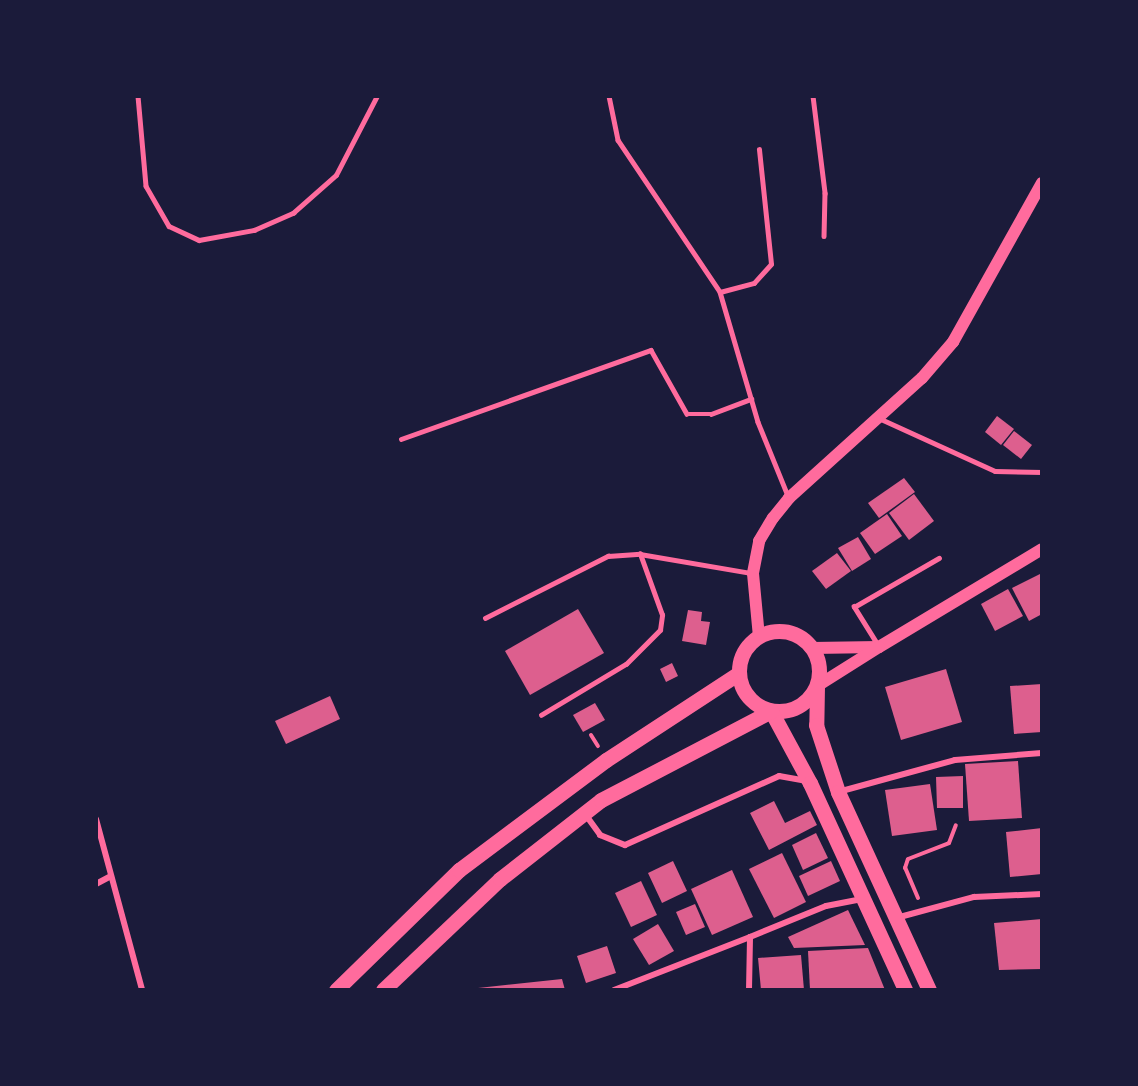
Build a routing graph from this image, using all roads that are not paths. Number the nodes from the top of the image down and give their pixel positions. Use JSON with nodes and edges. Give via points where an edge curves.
{"nodes":[{"id":1,"x":138,"y":96,"type":"edge"},
{"id":2,"x":377,"y":96,"type":"edge"},
{"id":3,"x":609,"y":96,"type":"edge"},
{"id":4,"x":813,"y":96,"type":"edge"},
{"id":5,"x":759,"y":150,"type":"dead end"},
{"id":6,"x":1042,"y":183,"type":"edge"},
{"id":7,"x":824,"y":236,"type":"dead end"},
{"id":8,"x":720,"y":292,"type":"junction"},
{"id":9,"x":751,"y":399,"type":"junction"},
{"id":10,"x":880,"y":419,"type":"junction"},
{"id":11,"x":401,"y":439,"type":"dead end"},
{"id":12,"x":1042,"y":472,"type":"edge"},
{"id":13,"x":789,"y":498,"type":"junction"},
{"id":14,"x":1042,"y":549,"type":"edge"},
{"id":15,"x":640,"y":554,"type":"junction"},
{"id":16,"x":939,"y":558,"type":"dead end"},
{"id":17,"x":753,"y":573,"type":"junction"},
{"id":18,"x":485,"y":618,"type":"dead end"},
{"id":19,"x":759,"y":637,"type":"junction"},
{"id":20,"x":879,"y":647,"type":"junction"},
{"id":21,"x":812,"y":648,"type":"junction"},
{"id":22,"x":739,"y":673,"type":"junction"},
{"id":23,"x":817,"y":686,"type":"junction"},
{"id":24,"x":771,"y":711,"type":"junction"},
{"id":25,"x":542,"y":715,"type":"dead end"},
{"id":26,"x":1042,"y":753,"type":"edge"},
{"id":27,"x":810,"y":783,"type":"junction"},
{"id":28,"x":838,"y":792,"type":"junction"},
{"id":29,"x":584,"y":814,"type":"junction"},
{"id":30,"x":96,"y":819,"type":"edge"},
{"id":31,"x":111,"y":876,"type":"junction"},
{"id":32,"x":96,"y":884,"type":"edge"},
{"id":33,"x":1042,"y":894,"type":"edge"},
{"id":34,"x":864,"y":898,"type":"junction"},
{"id":35,"x":896,"y":918,"type":"junction"},
{"id":36,"x":750,"y":937,"type":"junction"},
{"id":37,"x":385,"y":989,"type":"edge"},
{"id":38,"x":142,"y":990,"type":"edge"},
{"id":39,"x":336,"y":990,"type":"edge"},
{"id":40,"x":614,"y":990,"type":"edge"},
{"id":41,"x":749,"y":990,"type":"edge"},
{"id":42,"x":905,"y":990,"type":"edge"},
{"id":43,"x":929,"y":990,"type":"edge"}],
"edges":[{"from":1,"to":2,"type":"lane","via":[[146,186],[169,226],[200,240],[254,230],[293,213],[336,175]]},
{"from":3,"to":8,"type":"lane","via":[[618,140]]},
{"from":4,"to":7,"type":"lane","via":[[825,193]]},
{"from":5,"to":8,"type":"lane","via":[[771,264],[754,283]]},
{"from":6,"to":10,"type":"main road","via":[[953,342]]},
{"from":8,"to":9,"type":"lane"},
{"from":9,"to":11,"type":"lane","via":[[711,414],[687,414],[651,350]]},
{"from":9,"to":13,"type":"lane"},
{"from":10,"to":12,"type":"lane","via":[[995,471]]},
{"from":10,"to":13,"type":"main road"},
{"from":13,"to":17,"type":"main road","via":[[759,541]]},
{"from":14,"to":20,"type":"main road"},
{"from":15,"to":17,"type":"lane"},
{"from":15,"to":18,"type":"lane","via":[[608,556]]},
{"from":15,"to":25,"type":"lane","via":[[662,615],[660,630],[626,664]]},
{"from":16,"to":20,"type":"lane","via":[[854,607]]},
{"from":17,"to":19,"type":"main road"},
{"from":19,"to":21,"type":"main road","via":[[791,633]]},
{"from":19,"to":22,"type":"main road","via":[[746,649]]},
{"from":20,"to":21,"type":"main road"},
{"from":20,"to":23,"type":"main road"},
{"from":21,"to":23,"type":"main road","via":[[819,673]]},
{"from":22,"to":24,"type":"main road","via":[[749,697]]},
{"from":22,"to":39,"type":"main road","via":[[606,760],[459,870]]},
{"from":23,"to":24,"type":"main road","via":[[799,707]]},
{"from":23,"to":28,"type":"main road","via":[[816,725]]},
{"from":24,"to":27,"type":"main road"},
{"from":24,"to":29,"type":"main road","via":[[703,742]]},
{"from":26,"to":28,"type":"street","via":[[955,760]]},
{"from":27,"to":29,"type":"street","via":[[779,776],[625,845],[600,835]]},
{"from":27,"to":34,"type":"main road"},
{"from":28,"to":35,"type":"main road"},
{"from":29,"to":37,"type":"main road","via":[[500,879]]},
{"from":30,"to":31,"type":"street"},
{"from":31,"to":32,"type":"street"},
{"from":31,"to":38,"type":"street"},
{"from":33,"to":35,"type":"street","via":[[974,897]]},
{"from":34,"to":36,"type":"street","via":[[826,906]]},
{"from":34,"to":42,"type":"main road"},
{"from":35,"to":43,"type":"main road"},
{"from":36,"to":40,"type":"street"},
{"from":36,"to":41,"type":"street"}]}
